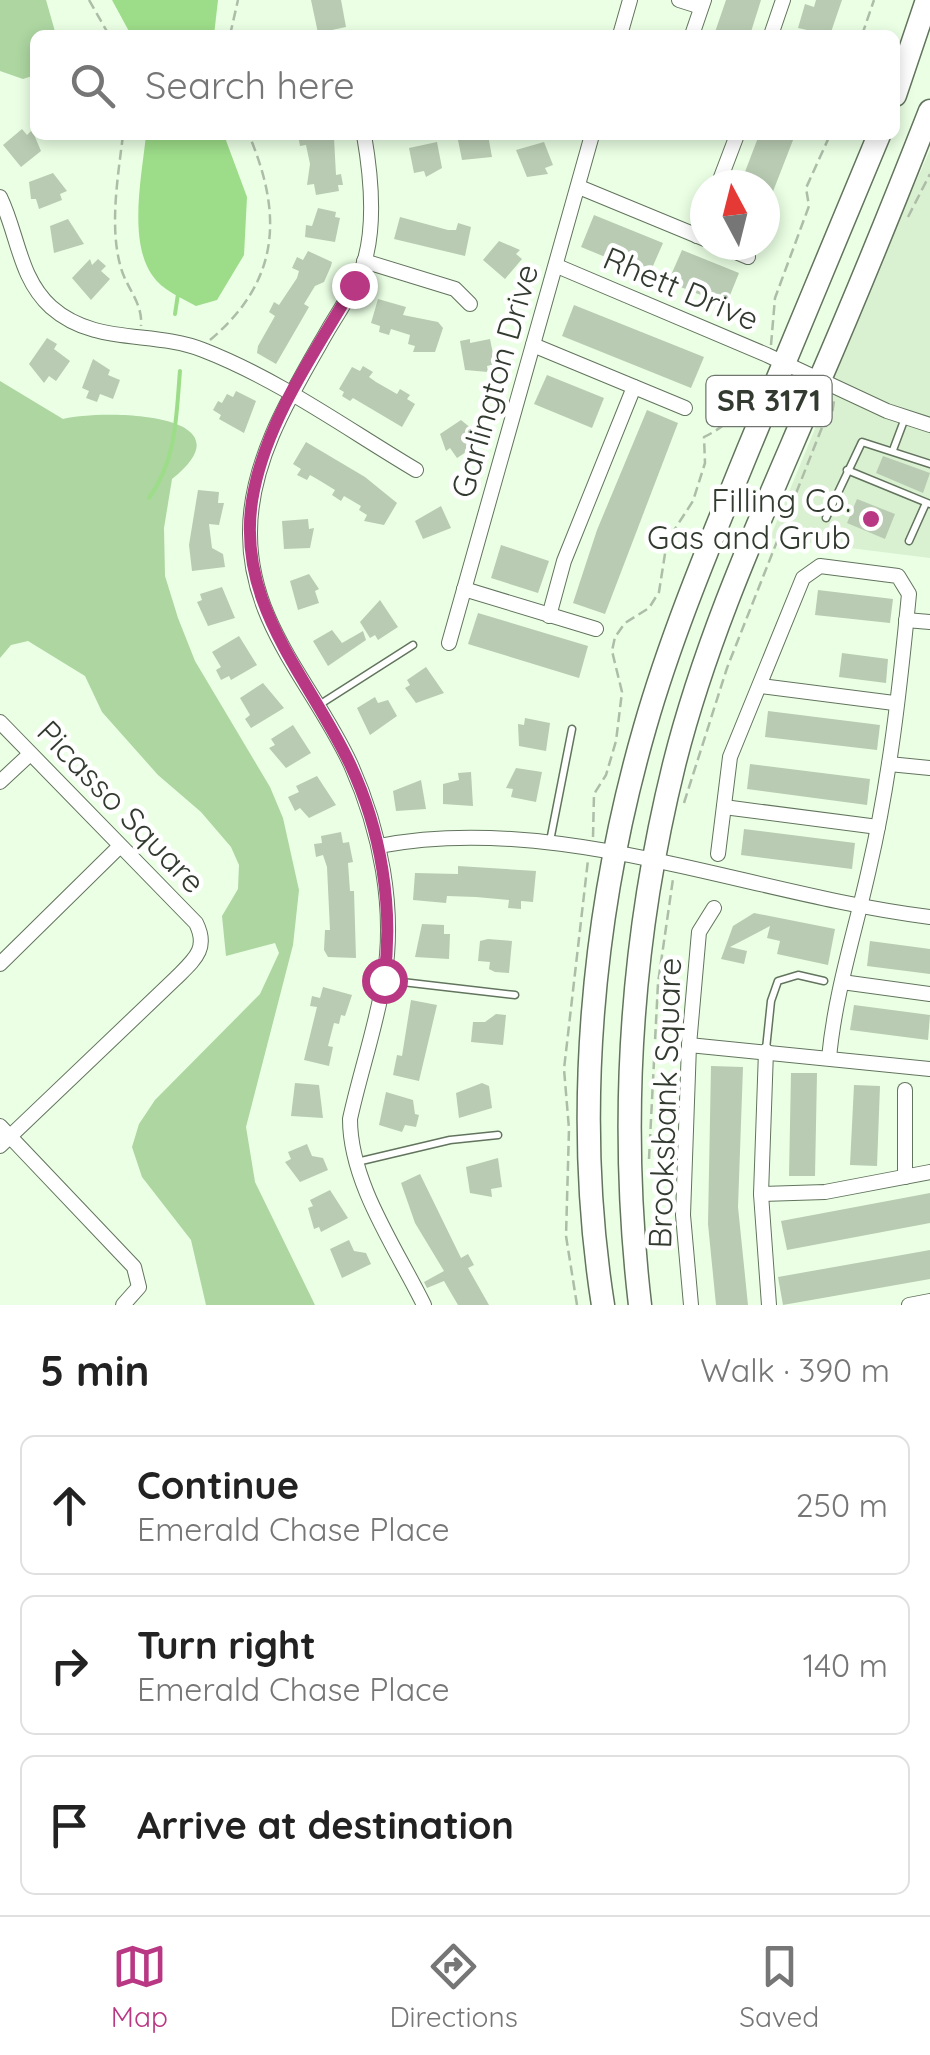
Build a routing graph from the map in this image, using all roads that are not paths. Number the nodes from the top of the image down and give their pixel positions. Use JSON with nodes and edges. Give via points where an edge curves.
{"nodes":[{"id":1,"x":630,"y":0,"type":"edge"},
{"id":2,"x":679,"y":0,"type":"edge"},
{"id":3,"x":782,"y":0,"type":"edge"},
{"id":4,"x":927,"y":0,"type":"edge"},
{"id":5,"x":703,"y":4,"type":"edge"},
{"id":6,"x":621,"y":30,"type":"edge"},
{"id":7,"x":694,"y":30,"type":"edge"},
{"id":8,"x":773,"y":30,"type":"edge"},
{"id":9,"x":900,"y":80,"type":"edge"},
{"id":10,"x":930,"y":112,"type":"edge"},
{"id":11,"x":365,"y":140,"type":"edge"},
{"id":12,"x":591,"y":140,"type":"edge"},
{"id":13,"x":734,"y":140,"type":"edge"},
{"id":14,"x":877,"y":140,"type":"edge"},
{"id":15,"x":723,"y":170,"type":"edge"},
{"id":16,"x":578,"y":187,"type":"junction"},
{"id":17,"x":0,"y":198,"type":"edge"},
{"id":18,"x":690,"y":233,"type":"edge"},
{"id":19,"x":364,"y":261,"type":"junction"},
{"id":20,"x":557,"y":266,"type":"junction"},
{"id":21,"x":470,"y":304,"type":"dead end"},
{"id":22,"x":533,"y":345,"type":"junction"},
{"id":23,"x":784,"y":362,"type":"junction"},
{"id":24,"x":820,"y":380,"type":"junction"},
{"id":25,"x":634,"y":387,"type":"junction"},
{"id":26,"x":290,"y":395,"type":"junction"},
{"id":27,"x":685,"y":408,"type":"dead end"},
{"id":28,"x":905,"y":417,"type":"junction"},
{"id":29,"x":930,"y":425,"type":"edge"},
{"id":30,"x":893,"y":450,"type":"junction"},
{"id":31,"x":930,"y":464,"type":"edge"},
{"id":32,"x":416,"y":470,"type":"dead end"},
{"id":33,"x":847,"y":470,"type":"junction"},
{"id":34,"x":928,"y":504,"type":"edge"},
{"id":35,"x":826,"y":518,"type":"dead end"},
{"id":36,"x":909,"y":541,"type":"dead end"},
{"id":37,"x":464,"y":589,"type":"junction"},
{"id":38,"x":548,"y":616,"type":"junction"},
{"id":39,"x":906,"y":620,"type":"junction"},
{"id":40,"x":930,"y":622,"type":"edge"},
{"id":41,"x":596,"y":629,"type":"dead end"},
{"id":42,"x":448,"y":643,"type":"dead end"},
{"id":43,"x":413,"y":645,"type":"dead end"},
{"id":44,"x":761,"y":686,"type":"junction"},
{"id":45,"x":894,"y":703,"type":"junction"},
{"id":46,"x":318,"y":706,"type":"junction"},
{"id":47,"x":0,"y":722,"type":"edge"},
{"id":48,"x":572,"y":729,"type":"dead end"},
{"id":49,"x":30,"y":754,"type":"junction"},
{"id":50,"x":889,"y":764,"type":"junction"},
{"id":51,"x":930,"y":768,"type":"edge"},
{"id":52,"x":0,"y":782,"type":"edge"},
{"id":53,"x":724,"y":808,"type":"junction"},
{"id":54,"x":878,"y":827,"type":"junction"},
{"id":55,"x":550,"y":842,"type":"junction"},
{"id":56,"x":120,"y":846,"type":"junction"},
{"id":57,"x":379,"y":846,"type":"junction"},
{"id":58,"x":718,"y":854,"type":"dead end"},
{"id":59,"x":616,"y":855,"type":"junction"},
{"id":60,"x":653,"y":863,"type":"junction"},
{"id":61,"x":858,"y":907,"type":"junction"},
{"id":62,"x":714,"y":908,"type":"dead end"},
{"id":63,"x":930,"y":917,"type":"edge"},
{"id":64,"x":0,"y":964,"type":"edge"},
{"id":65,"x":384,"y":980,"type":"junction"},
{"id":66,"x":824,"y":981,"type":"dead end"},
{"id":67,"x":842,"y":982,"type":"junction"},
{"id":68,"x":930,"y":994,"type":"edge"},
{"id":69,"x":514,"y":995,"type":"dead end"},
{"id":70,"x":689,"y":1044,"type":"junction"},
{"id":71,"x":766,"y":1051,"type":"junction"},
{"id":72,"x":830,"y":1058,"type":"junction"},
{"id":73,"x":930,"y":1069,"type":"edge"},
{"id":74,"x":905,"y":1090,"type":"dead end"},
{"id":75,"x":498,"y":1135,"type":"dead end"},
{"id":76,"x":3,"y":1137,"type":"edge"},
{"id":77,"x":356,"y":1162,"type":"junction"},
{"id":78,"x":930,"y":1172,"type":"edge"},
{"id":79,"x":905,"y":1177,"type":"junction"},
{"id":80,"x":762,"y":1194,"type":"junction"},
{"id":81,"x":930,"y":1301,"type":"edge"},
{"id":82,"x":123,"y":1305,"type":"edge"},
{"id":83,"x":424,"y":1305,"type":"edge"},
{"id":84,"x":602,"y":1305,"type":"edge"},
{"id":85,"x":640,"y":1305,"type":"edge"},
{"id":86,"x":691,"y":1305,"type":"edge"},
{"id":87,"x":769,"y":1305,"type":"edge"},
{"id":88,"x":908,"y":1305,"type":"edge"}],
"edges":[{"from":1,"to":6,"type":"street"},
{"from":2,"to":5,"type":"street"},
{"from":3,"to":8,"type":"street"},
{"from":4,"to":9,"type":"main road"},
{"from":5,"to":7,"type":"street"},
{"from":10,"to":24,"type":"main road","number":"SR 3171"},
{"from":11,"to":19,"type":"street","via":[[370,193]]},
{"from":12,"to":16,"type":"street","name":"Garlington Drive"},
{"from":13,"to":15,"type":"street"},
{"from":14,"to":23,"type":"main road","number":"SR 3171"},
{"from":16,"to":18,"type":"street"},
{"from":16,"to":20,"type":"street","name":"Garlington Drive"},
{"from":17,"to":26,"type":"street","via":[[21,261],[47,304],[90,330],[200,349]]},
{"from":19,"to":21,"type":"street","via":[[455,289]]},
{"from":19,"to":26,"type":"street"},
{"from":20,"to":22,"type":"street","name":"Garlington Drive"},
{"from":20,"to":23,"type":"street","name":"Rhett Drive"},
{"from":22,"to":25,"type":"street"},
{"from":22,"to":37,"type":"street","name":"Garlington Drive"},
{"from":23,"to":24,"type":"street","name":"Rhett Drive"},
{"from":23,"to":59,"type":"main road","number":"SR 3171","via":[[672,643]]},
{"from":24,"to":28,"type":"street","name":"Rhett Drive"},
{"from":24,"to":60,"type":"main road","number":"SR 3171","via":[[718,625],[674,764]]},
{"from":25,"to":27,"type":"street"},
{"from":25,"to":38,"type":"street"},
{"from":26,"to":32,"type":"street"},
{"from":26,"to":46,"type":"street","via":[[254,490],[252,568],[274,636]]},
{"from":28,"to":29,"type":"street","name":"Rhett Drive"},
{"from":28,"to":30,"type":"lane"},
{"from":30,"to":31,"type":"lane"},
{"from":30,"to":33,"type":"lane","via":[[862,442]]},
{"from":33,"to":34,"type":"lane"},
{"from":33,"to":35,"type":"lane"},
{"from":34,"to":36,"type":"lane"},
{"from":37,"to":38,"type":"street"},
{"from":37,"to":42,"type":"street","name":"Garlington Drive"},
{"from":38,"to":41,"type":"street"},
{"from":39,"to":40,"type":"street"},
{"from":39,"to":44,"type":"street","via":[[909,594],[898,576],[811,570]]},
{"from":39,"to":45,"type":"street"},
{"from":43,"to":46,"type":"lane"},
{"from":44,"to":45,"type":"street"},
{"from":44,"to":53,"type":"street","via":[[730,757]]},
{"from":45,"to":50,"type":"street"},
{"from":46,"to":57,"type":"street","via":[[350,763]]},
{"from":47,"to":49,"type":"street","name":"Picasso Square"},
{"from":48,"to":55,"type":"lane"},
{"from":49,"to":52,"type":"street"},
{"from":49,"to":56,"type":"street","name":"Picasso Square"},
{"from":50,"to":51,"type":"street"},
{"from":50,"to":54,"type":"street"},
{"from":53,"to":54,"type":"street"},
{"from":53,"to":58,"type":"street"},
{"from":54,"to":61,"type":"street"},
{"from":55,"to":57,"type":"street","via":[[468,835]]},
{"from":55,"to":59,"type":"street"},
{"from":56,"to":64,"type":"street"},
{"from":56,"to":76,"type":"street","name":"Picasso Square","via":[[196,923],[204,938],[200,954]]},
{"from":57,"to":65,"type":"street","via":[[386,892]]},
{"from":59,"to":60,"type":"street"},
{"from":59,"to":84,"type":"main road","number":"SR 3171","via":[[590,1056],[590,1167]]},
{"from":60,"to":61,"type":"street"},
{"from":60,"to":85,"type":"main road","number":"SR 3171","via":[[636,982],[627,1134]]},
{"from":61,"to":63,"type":"street"},
{"from":61,"to":67,"type":"street"},
{"from":62,"to":70,"type":"street","name":"Brooksbank Square","via":[[699,932]]},
{"from":65,"to":69,"type":"lane"},
{"from":65,"to":77,"type":"street","via":[[350,1120]]},
{"from":66,"to":71,"type":"lane","via":[[798,975],[778,981]]},
{"from":67,"to":68,"type":"street"},
{"from":67,"to":72,"type":"street"},
{"from":70,"to":71,"type":"street"},
{"from":70,"to":86,"type":"street","name":"Brooksbank Square","via":[[684,1226]]},
{"from":71,"to":72,"type":"street"},
{"from":71,"to":80,"type":"street"},
{"from":72,"to":73,"type":"street"},
{"from":74,"to":79,"type":"street"},
{"from":75,"to":77,"type":"lane"},
{"from":76,"to":82,"type":"street","via":[[134,1267],[139,1288]]},
{"from":77,"to":83,"type":"street"},
{"from":78,"to":79,"type":"street"},
{"from":79,"to":80,"type":"street","via":[[825,1192]]},
{"from":80,"to":87,"type":"street"},
{"from":81,"to":88,"type":"street"}]}
